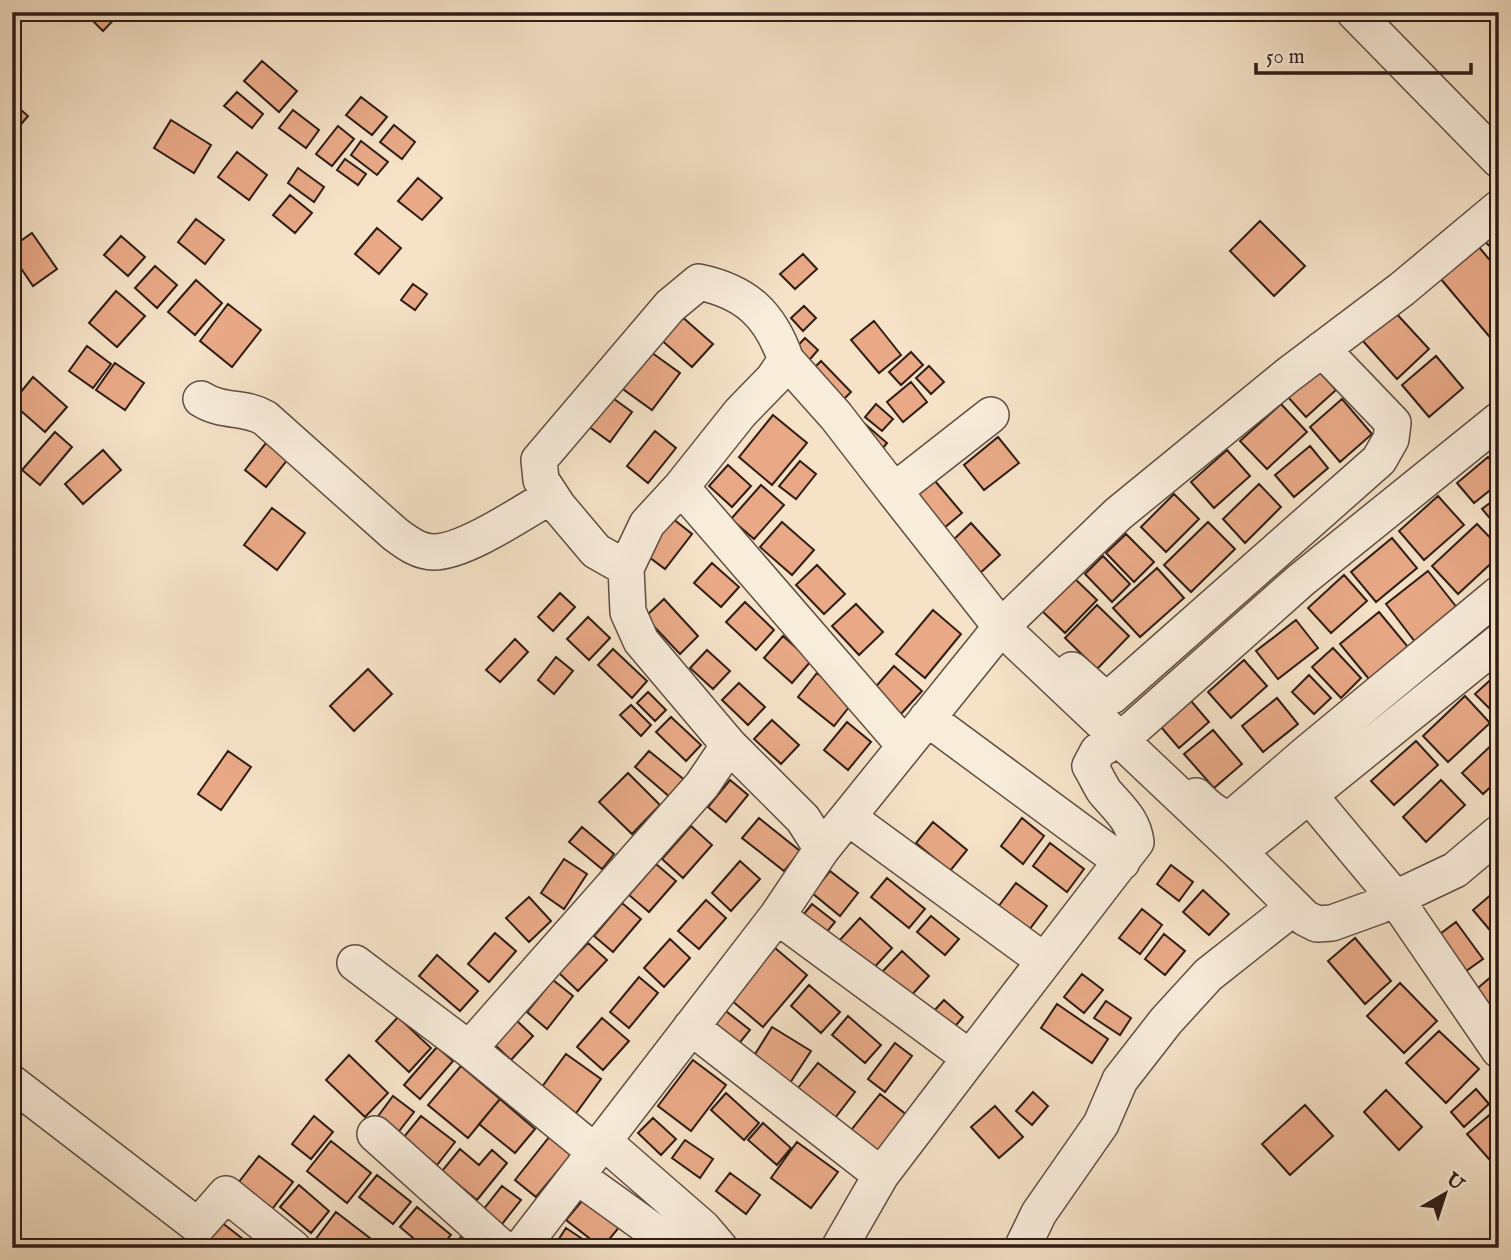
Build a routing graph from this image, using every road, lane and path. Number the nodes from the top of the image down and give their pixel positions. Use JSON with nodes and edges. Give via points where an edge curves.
{"nodes":[{"id":1,"x":1354,"y":12,"type":"edge"},
{"id":2,"x":1499,"y":160,"type":"edge"},
{"id":3,"x":1499,"y":208,"type":"edge"},
{"id":4,"x":1322,"y":349,"type":"junction"},
{"id":5,"x":786,"y":360,"type":"junction"},
{"id":6,"x":201,"y":399,"type":"dead end"},
{"id":7,"x":991,"y":415,"type":"dead end"},
{"id":8,"x":1499,"y":420,"type":"edge"},
{"id":9,"x":681,"y":487,"type":"junction"},
{"id":10,"x":894,"y":491,"type":"junction"},
{"id":11,"x":551,"y":496,"type":"junction"},
{"id":12,"x":626,"y":568,"type":"junction"},
{"id":13,"x":1499,"y":594,"type":"edge"},
{"id":14,"x":1007,"y":621,"type":"junction"},
{"id":15,"x":1499,"y":642,"type":"edge"},
{"id":16,"x":927,"y":718,"type":"junction"},
{"id":17,"x":1125,"y":733,"type":"junction"},
{"id":18,"x":729,"y":745,"type":"junction"},
{"id":19,"x":905,"y":746,"type":"junction"},
{"id":20,"x":1309,"y":795,"type":"junction"},
{"id":21,"x":849,"y":818,"type":"junction"},
{"id":22,"x":1499,"y":833,"type":"edge"},
{"id":23,"x":822,"y":849,"type":"junction"},
{"id":24,"x":1239,"y":852,"type":"junction"},
{"id":25,"x":1122,"y":862,"type":"junction"},
{"id":26,"x":1395,"y":898,"type":"junction"},
{"id":27,"x":1294,"y":907,"type":"junction"},
{"id":28,"x":777,"y":916,"type":"junction"},
{"id":29,"x":1044,"y":960,"type":"junction"},
{"id":30,"x":355,"y":963,"type":"dead end"},
{"id":31,"x":691,"y":1027,"type":"junction"},
{"id":32,"x":469,"y":1049,"type":"junction"},
{"id":33,"x":1499,"y":1050,"type":"edge"},
{"id":34,"x":970,"y":1058,"type":"junction"},
{"id":35,"x":12,"y":1083,"type":"edge"},
{"id":36,"x":375,"y":1134,"type":"dead end"},
{"id":37,"x":592,"y":1156,"type":"junction"},
{"id":38,"x":881,"y":1175,"type":"junction"},
{"id":39,"x":189,"y":1237,"type":"edge"},
{"id":40,"x":721,"y":1245,"type":"edge"},
{"id":41,"x":293,"y":1248,"type":"edge"},
{"id":42,"x":502,"y":1248,"type":"edge"},
{"id":43,"x":521,"y":1248,"type":"edge"},
{"id":44,"x":677,"y":1248,"type":"edge"},
{"id":45,"x":839,"y":1248,"type":"edge"},
{"id":46,"x":1022,"y":1248,"type":"edge"}],
"edges":[{"from":1,"to":2,"type":"street"},
{"from":3,"to":4,"type":"street"},
{"from":4,"to":14,"type":"street","via":[[1118,514]]},
{"from":4,"to":14,"type":"street","via":[[1393,423],[1391,439],[1379,460],[1112,696],[1099,694]]},
{"from":5,"to":9,"type":"street"},
{"from":5,"to":10,"type":"street"},
{"from":5,"to":11,"type":"street","via":[[778,337],[758,309],[724,288],[699,282],[670,306],[539,460],[541,480]]},
{"from":6,"to":11,"type":"street","via":[[218,408],[265,418],[395,534],[411,546],[431,552],[467,543]]},
{"from":7,"to":10,"type":"street"},
{"from":8,"to":17,"type":"street","via":[[1301,580]]},
{"from":9,"to":12,"type":"street","via":[[647,524]]},
{"from":9,"to":19,"type":"street"},
{"from":10,"to":14,"type":"street"},
{"from":11,"to":12,"type":"street","via":[[596,551]]},
{"from":12,"to":18,"type":"street","via":[[628,612],[642,641]]},
{"from":13,"to":17,"type":"street","via":[[1233,817],[1202,802]]},
{"from":14,"to":16,"type":"street"},
{"from":14,"to":17,"type":"street"},
{"from":15,"to":20,"type":"street"},
{"from":16,"to":19,"type":"street"},
{"from":16,"to":25,"type":"street"},
{"from":17,"to":24,"type":"street"},
{"from":17,"to":25,"type":"street","via":[[1098,751],[1090,766],[1134,830],[1136,842]]},
{"from":18,"to":23,"type":"street","via":[[803,819]]},
{"from":18,"to":32,"type":"street","via":[[702,785]]},
{"from":19,"to":21,"type":"street"},
{"from":20,"to":24,"type":"street"},
{"from":20,"to":26,"type":"street"},
{"from":21,"to":23,"type":"street"},
{"from":21,"to":29,"type":"street"},
{"from":22,"to":26,"type":"street","via":[[1455,870]]},
{"from":23,"to":28,"type":"street"},
{"from":24,"to":27,"type":"street"},
{"from":25,"to":29,"type":"street"},
{"from":26,"to":27,"type":"street","via":[[1332,923],[1317,924]]},
{"from":26,"to":33,"type":"street"},
{"from":27,"to":46,"type":"street","via":[[1208,975],[1166,1021],[1120,1080],[1101,1124],[1039,1213]]},
{"from":28,"to":31,"type":"street"},
{"from":28,"to":34,"type":"street"},
{"from":29,"to":34,"type":"street"},
{"from":30,"to":32,"type":"street"},
{"from":31,"to":37,"type":"street"},
{"from":31,"to":38,"type":"street"},
{"from":32,"to":37,"type":"street"},
{"from":34,"to":38,"type":"street"},
{"from":35,"to":39,"type":"street"},
{"from":36,"to":42,"type":"street"},
{"from":37,"to":40,"type":"street","via":[[703,1228]]},
{"from":37,"to":43,"type":"street"},
{"from":37,"to":44,"type":"street"},
{"from":38,"to":45,"type":"street"},
{"from":39,"to":41,"type":"street","via":[[226,1194]]}]}
